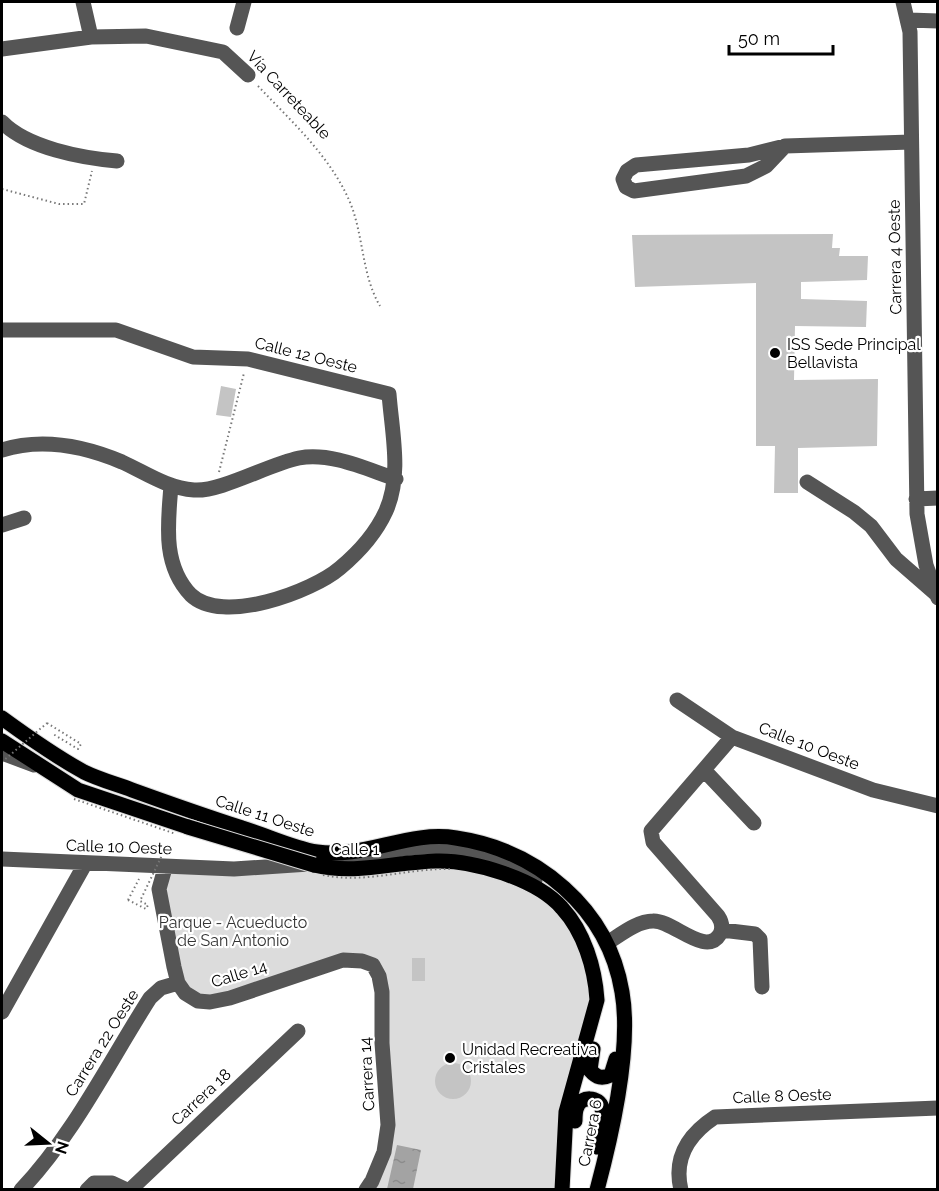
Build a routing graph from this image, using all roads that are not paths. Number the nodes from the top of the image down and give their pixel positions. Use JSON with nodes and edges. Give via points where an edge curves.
{"nodes":[{"id":1,"x":83,"y":2,"type":"edge"},
{"id":2,"x":244,"y":2,"type":"edge"},
{"id":3,"x":903,"y":2,"type":"edge"},
{"id":4,"x":909,"y":20,"type":"junction"},
{"id":5,"x":938,"y":21,"type":"edge"},
{"id":6,"x":237,"y":28,"type":"dead end"},
{"id":7,"x":91,"y":37,"type":"junction"},
{"id":8,"x":2,"y":49,"type":"edge"},
{"id":9,"x":248,"y":75,"type":"road end"},
{"id":10,"x":2,"y":122,"type":"edge"},
{"id":11,"x":911,"y":142,"type":"junction"},
{"id":12,"x":785,"y":146,"type":"junction"},
{"id":13,"x":117,"y":161,"type":"dead end"},
{"id":14,"x":2,"y":318,"type":"edge"},
{"id":15,"x":9,"y":329,"type":"edge"},
{"id":16,"x":2,"y":450,"type":"edge"},
{"id":17,"x":396,"y":479,"type":"junction"},
{"id":18,"x":807,"y":482,"type":"dead end"},
{"id":19,"x":171,"y":486,"type":"junction"},
{"id":20,"x":938,"y":498,"type":"edge"},
{"id":21,"x":916,"y":499,"type":"junction"},
{"id":22,"x":24,"y":518,"type":"dead end"},
{"id":23,"x":2,"y":525,"type":"edge"},
{"id":24,"x":936,"y":596,"type":"edge"},
{"id":25,"x":677,"y":700,"type":"dead end"},
{"id":26,"x":2,"y":718,"type":"edge"},
{"id":27,"x":732,"y":737,"type":"junction"},
{"id":28,"x":2,"y":741,"type":"edge"},
{"id":29,"x":2,"y":753,"type":"edge"},
{"id":30,"x":34,"y":765,"type":"junction"},
{"id":31,"x":704,"y":770,"type":"junction"},
{"id":32,"x":938,"y":806,"type":"edge"},
{"id":33,"x":754,"y":823,"type":"dead end"},
{"id":34,"x":317,"y":852,"type":"junction"},
{"id":35,"x":2,"y":860,"type":"edge"},
{"id":36,"x":85,"y":864,"type":"junction"},
{"id":37,"x":165,"y":867,"type":"junction"},
{"id":38,"x":234,"y":869,"type":"junction"},
{"id":39,"x":560,"y":906,"type":"junction"},
{"id":40,"x":722,"y":930,"type":"junction"},
{"id":41,"x":607,"y":943,"type":"junction"},
{"id":42,"x":362,"y":961,"type":"joint"},
{"id":43,"x":178,"y":983,"type":"junction"},
{"id":44,"x":762,"y":987,"type":"dead end"},
{"id":45,"x":597,"y":993,"type":"junction"},
{"id":46,"x":624,"y":1008,"type":"junction"},
{"id":47,"x":2,"y":1012,"type":"edge"},
{"id":48,"x":298,"y":1031,"type":"dead end"},
{"id":49,"x":938,"y":1108,"type":"edge"},
{"id":50,"x":21,"y":1190,"type":"edge"},
{"id":51,"x":87,"y":1190,"type":"edge"},
{"id":52,"x":128,"y":1190,"type":"edge"},
{"id":53,"x":366,"y":1190,"type":"edge"},
{"id":54,"x":564,"y":1190,"type":"edge"},
{"id":55,"x":595,"y":1190,"type":"edge"},
{"id":56,"x":681,"y":1190,"type":"edge"}],
"edges":[{"from":1,"to":7,"type":"street"},
{"from":2,"to":6,"type":"street"},
{"from":3,"to":4,"type":"street","name":"Carrera 4 Oeste"},
{"from":4,"to":5,"type":"street"},
{"from":4,"to":11,"type":"street","name":"Carrera 4 Oeste"},
{"from":7,"to":8,"type":"street","name":"Vía Carreteable"},
{"from":7,"to":9,"type":"street","name":"Vía Carreteable","via":[[146,36],[188,43],[223,52]]},
{"from":10,"to":13,"type":"street","via":[[10,130],[52,149]]},
{"from":11,"to":12,"type":"street"},
{"from":11,"to":21,"type":"street","name":"Carrera 4 Oeste"},
{"from":12,"to":12,"type":"street","via":[[766,166],[746,176],[634,191],[626,187],[623,179],[636,165],[749,155]]},
{"from":14,"to":15,"type":"street"},
{"from":15,"to":17,"type":"street","name":"Calle 12 Oeste","via":[[116,330],[193,357],[248,358],[389,394]]},
{"from":16,"to":19,"type":"street","via":[[28,444],[58,444],[121,462]]},
{"from":17,"to":19,"type":"street","via":[[339,460],[308,457],[216,486],[196,490]]},
{"from":17,"to":19,"type":"street","via":[[379,525],[339,569],[297,593],[220,608],[192,596],[174,565],[167,539]]},
{"from":18,"to":24,"type":"street","via":[[871,526],[896,559]]},
{"from":20,"to":21,"type":"street"},
{"from":21,"to":24,"type":"street","name":"Carrera 4 Oeste","via":[[926,565]]},
{"from":22,"to":23,"type":"street"},
{"from":25,"to":27,"type":"street","name":"Calle 10 Oeste"},
{"from":26,"to":34,"type":"main road","name":"Calle 11 Oeste","via":[[86,773]]},
{"from":27,"to":31,"type":"street"},
{"from":27,"to":32,"type":"street","name":"Calle 10 Oeste","via":[[873,790]]},
{"from":28,"to":30,"type":"main road"},
{"from":29,"to":30,"type":"street"},
{"from":30,"to":39,"type":"main road","name":"Calle 1","bridge":true,"via":[[78,790],[329,869],[368,870],[416,863],[454,868],[481,866],[506,875]]},
{"from":31,"to":33,"type":"street"},
{"from":31,"to":40,"type":"street","via":[[651,831],[653,842],[718,916]]},
{"from":34,"to":38,"type":"street","name":"Calle 10 Oeste"},
{"from":34,"to":41,"type":"main road","name":"Calle 11 Oeste","via":[[362,849],[413,838],[440,837],[488,845],[548,872],[584,907]]},
{"from":35,"to":36,"type":"street","name":"Calle 10 Oeste"},
{"from":36,"to":37,"type":"street","name":"Calle 10 Oeste"},
{"from":36,"to":47,"type":"street"},
{"from":37,"to":38,"type":"street","name":"Calle 10 Oeste"},
{"from":37,"to":43,"type":"street","via":[[159,889]]},
{"from":38,"to":39,"type":"street","name":"Calle 10 Oeste","via":[[354,861],[408,849],[454,848],[509,866],[540,883]]},
{"from":39,"to":45,"type":"main road","via":[[587,951]]},
{"from":40,"to":41,"type":"street","via":[[707,943],[663,922],[649,921]]},
{"from":40,"to":44,"type":"street","via":[[755,934],[760,939]]},
{"from":41,"to":45,"type":"main road","name":"Carrera 6"},
{"from":41,"to":46,"type":"main road","name":"Carrera 6"},
{"from":42,"to":43,"type":"street","name":"Calle 14","via":[[343,960],[210,1002],[198,1001]]},
{"from":42,"to":53,"type":"street","name":"Carrera 14","via":[[373,965],[382,992],[388,1125],[384,1152]]},
{"from":43,"to":50,"type":"street","name":"Carrera 22 Oeste","via":[[161,988],[150,998],[78,1116]]},
{"from":45,"to":46,"type":"main road","via":[[599,1024],[590,1062],[590,1070],[596,1076],[611,1075],[615,1067]]},
{"from":45,"to":54,"type":"main road","name":"Carrera 6","via":[[566,1112]]},
{"from":46,"to":55,"type":"main road","name":"Carrera 6","via":[[622,1067]]},
{"from":48,"to":52,"type":"street","name":"Carrera 18"},
{"from":49,"to":56,"type":"street","name":"Calle 8 Oeste","via":[[715,1116],[696,1129],[680,1154]]},
{"from":51,"to":52,"type":"street","name":"Carrera 18","via":[[94,1183],[112,1183]]},
{"from":54,"to":55,"type":"main road","via":[[577,1105],[591,1098],[602,1109]]}]}
